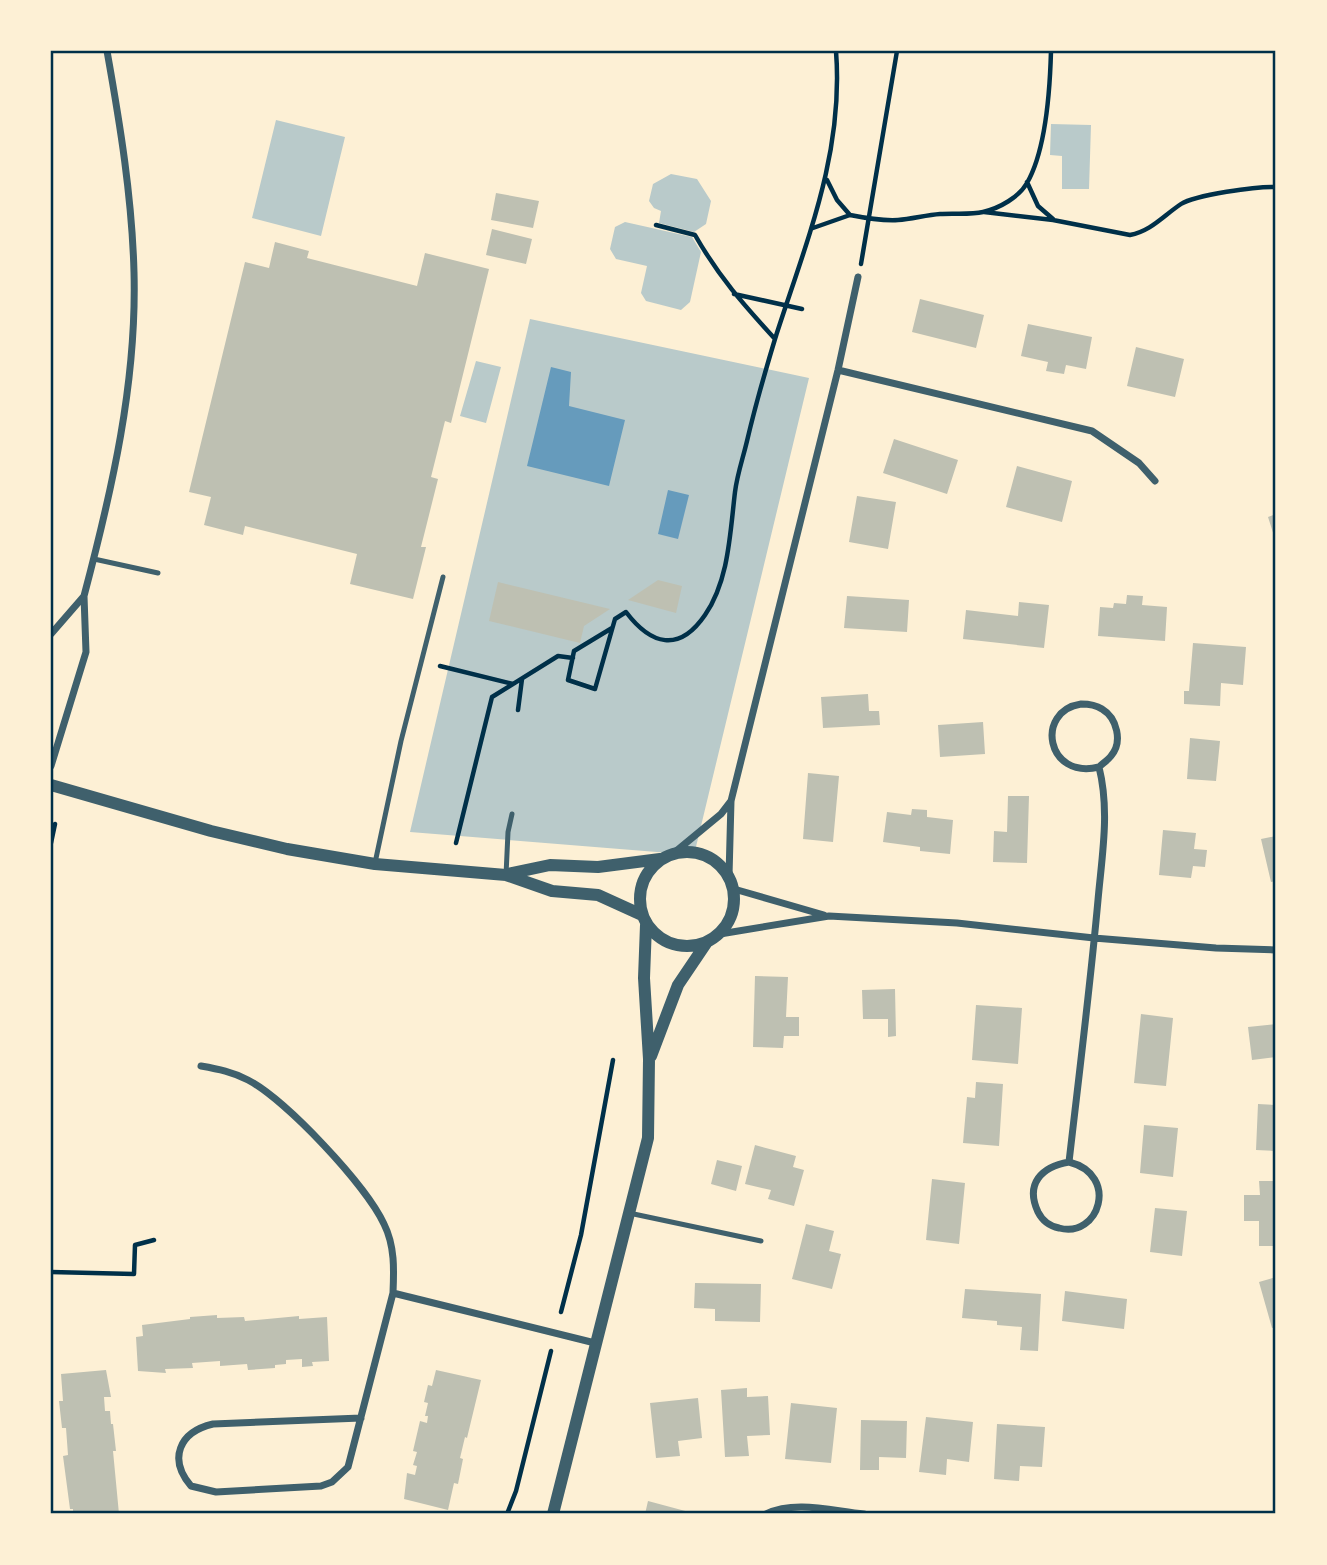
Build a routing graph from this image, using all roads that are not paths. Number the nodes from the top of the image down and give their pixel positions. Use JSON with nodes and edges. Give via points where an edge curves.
{"nodes":[{"id":1,"x":107,"y":51,"type":"edge"},
{"id":2,"x":858,"y":277,"type":"road end"},
{"id":3,"x":838,"y":370,"type":"junction"},
{"id":4,"x":1155,"y":481,"type":"dead end"},
{"id":5,"x":94,"y":559,"type":"junction"},
{"id":6,"x":158,"y":573,"type":"dead end"},
{"id":7,"x":443,"y":576,"type":"dead end"},
{"id":8,"x":83,"y":596,"type":"junction"},
{"id":9,"x":51,"y":634,"type":"edge"},
{"id":10,"x":51,"y":766,"type":"edge"},
{"id":11,"x":1099,"y":767,"type":"junction"},
{"id":12,"x":51,"y":785,"type":"edge"},
{"id":13,"x":731,"y":801,"type":"junction"},
{"id":14,"x":512,"y":814,"type":"dead end"},
{"id":15,"x":675,"y":852,"type":"junction"},
{"id":16,"x":660,"y":859,"type":"junction"},
{"id":17,"x":375,"y":864,"type":"junction"},
{"id":18,"x":506,"y":875,"type":"junction"},
{"id":19,"x":729,"y":876,"type":"junction"},
{"id":20,"x":734,"y":889,"type":"junction"},
{"id":21,"x":828,"y":916,"type":"junction"},
{"id":22,"x":644,"y":920,"type":"junction"},
{"id":23,"x":720,"y":934,"type":"junction"},
{"id":24,"x":1094,"y":938,"type":"junction"},
{"id":25,"x":707,"y":942,"type":"junction"},
{"id":26,"x":1276,"y":950,"type":"edge"},
{"id":27,"x":649,"y":1059,"type":"junction"},
{"id":28,"x":201,"y":1066,"type":"dead end"},
{"id":29,"x":1069,"y":1162,"type":"junction"},
{"id":30,"x":628,"y":1213,"type":"junction"},
{"id":31,"x":761,"y":1241,"type":"dead end"},
{"id":32,"x":393,"y":1293,"type":"junction"},
{"id":33,"x":595,"y":1343,"type":"junction"},
{"id":34,"x":361,"y":1418,"type":"junction"},
{"id":35,"x":553,"y":1514,"type":"edge"},
{"id":36,"x":766,"y":1514,"type":"edge"},
{"id":37,"x":864,"y":1514,"type":"edge"}],
"edges":[{"from":1,"to":5,"type":"street","via":[[124,151],[134,273],[128,397]]},
{"from":2,"to":3,"type":"street"},
{"from":3,"to":4,"type":"street","via":[[1092,431],[1139,463]]},
{"from":3,"to":13,"type":"street"},
{"from":5,"to":6,"type":"lane"},
{"from":5,"to":8,"type":"street"},
{"from":7,"to":17,"type":"lane"},
{"from":8,"to":9,"type":"street"},
{"from":8,"to":10,"type":"street","via":[[86,652]]},
{"from":11,"to":11,"type":"street","via":[[1112,756],[1118,742],[1114,721],[1101,708],[1073,706],[1059,716],[1052,732],[1053,747],[1061,760],[1074,768]]},
{"from":11,"to":24,"type":"street","via":[[1105,814]]},
{"from":12,"to":17,"type":"street","via":[[211,831]]},
{"from":13,"to":15,"type":"street"},
{"from":13,"to":19,"type":"street"},
{"from":14,"to":18,"type":"lane"},
{"from":15,"to":16,"type":"street"},
{"from":15,"to":19,"type":"street","via":[[708,856]]},
{"from":16,"to":18,"type":"street","via":[[598,867],[550,865]]},
{"from":16,"to":22,"type":"street","via":[[641,886]]},
{"from":17,"to":18,"type":"street"},
{"from":18,"to":22,"type":"street","via":[[552,891],[598,895]]},
{"from":19,"to":20,"type":"street"},
{"from":20,"to":21,"type":"street"},
{"from":20,"to":23,"type":"street","via":[[734,909]]},
{"from":21,"to":23,"type":"street"},
{"from":21,"to":24,"type":"street","via":[[957,923]]},
{"from":22,"to":25,"type":"street","via":[[664,941],[678,946]]},
{"from":22,"to":27,"type":"street"},
{"from":23,"to":25,"type":"street"},
{"from":24,"to":26,"type":"street"},
{"from":24,"to":29,"type":"street"},
{"from":25,"to":27,"type":"street","via":[[678,985]]},
{"from":27,"to":30,"type":"street","via":[[648,1138]]},
{"from":28,"to":32,"type":"street","via":[[225,1070],[274,1097],[349,1172],[385,1225],[394,1263]]},
{"from":29,"to":29,"type":"street","via":[[1053,1165],[1033,1188],[1033,1202],[1041,1218],[1062,1229],[1077,1228],[1092,1218],[1098,1205],[1099,1188],[1091,1173]]},
{"from":30,"to":31,"type":"lane"},
{"from":30,"to":33,"type":"street"},
{"from":32,"to":33,"type":"street"},
{"from":32,"to":34,"type":"street"},
{"from":33,"to":35,"type":"street"},
{"from":34,"to":34,"type":"street","via":[[348,1467],[321,1486],[216,1493],[191,1486],[180,1468],[180,1447],[201,1427]]},
{"from":36,"to":37,"type":"street","via":[[799,1507]]}]}
